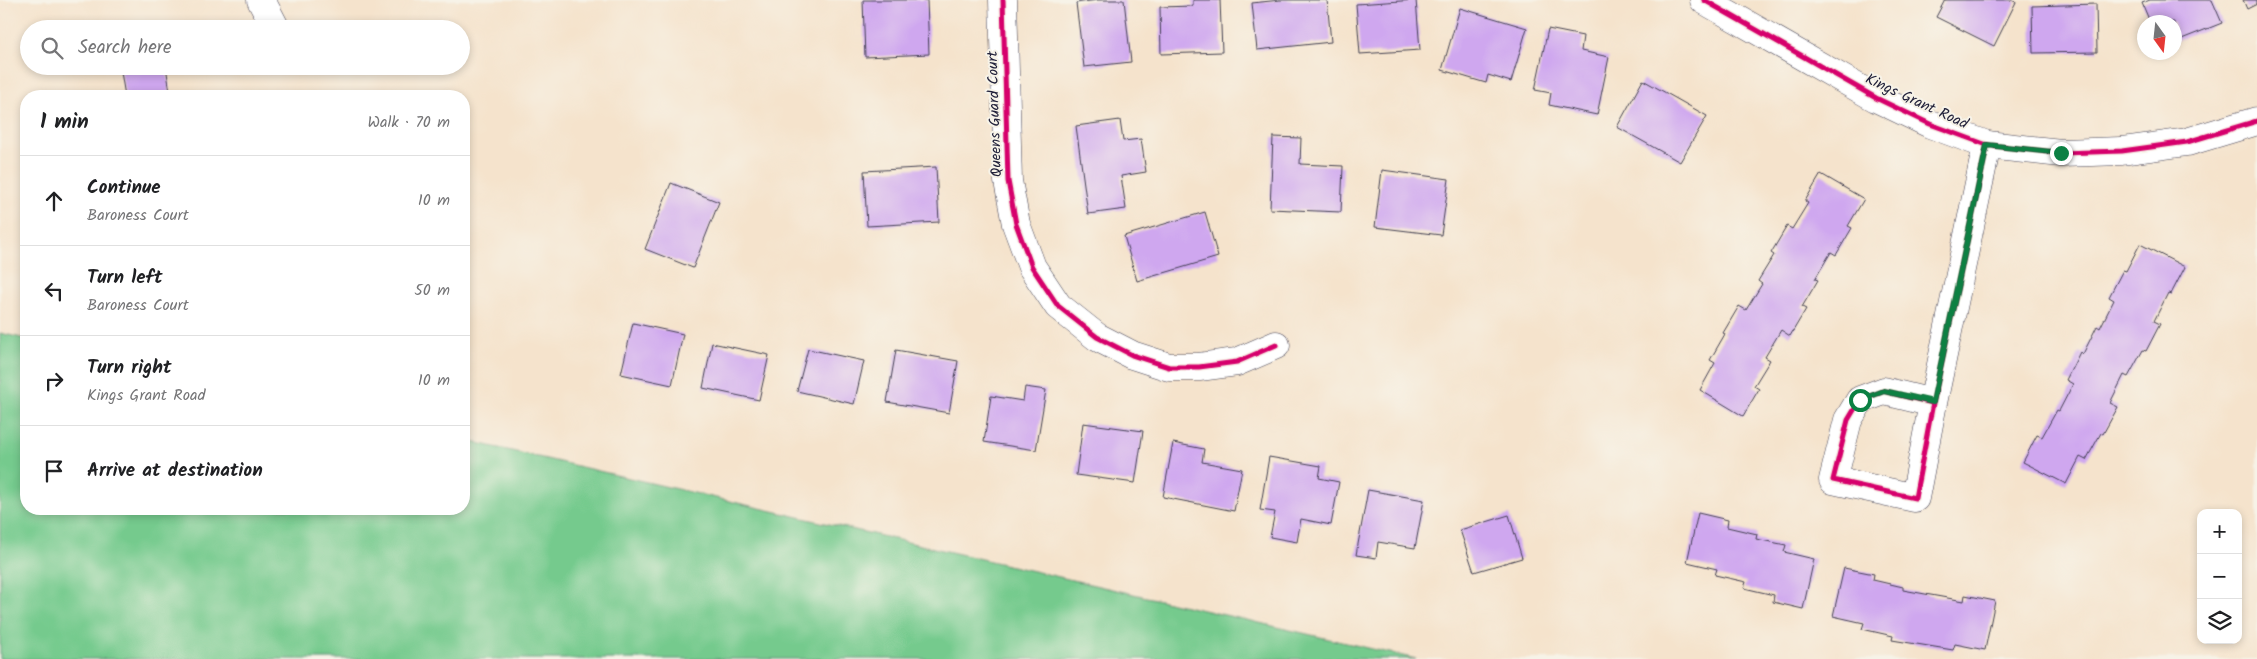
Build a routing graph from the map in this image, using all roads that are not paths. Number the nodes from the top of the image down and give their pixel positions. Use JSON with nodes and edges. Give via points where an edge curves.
{"nodes":[{"id":1,"x":261,"y":0,"type":"edge"},
{"id":2,"x":1003,"y":0,"type":"edge"},
{"id":3,"x":1704,"y":0,"type":"edge"},
{"id":4,"x":271,"y":20,"type":"edge"},
{"id":5,"x":2257,"y":121,"type":"edge"},
{"id":6,"x":1987,"y":145,"type":"junction"},
{"id":7,"x":1276,"y":345,"type":"dead end"},
{"id":8,"x":1933,"y":402,"type":"dead end"}],
"edges":[{"from":1,"to":4,"type":"street"},
{"from":2,"to":7,"type":"street","name":"Queens Guard Court","via":[[1009,190],[1016,224],[1032,267],[1058,306],[1097,337],[1132,355],[1169,367],[1237,362]]},
{"from":3,"to":6,"type":"street","name":"Kings Grant Road","via":[[1876,98],[1930,124]]},
{"from":5,"to":6,"type":"street","name":"Kings Grant Road","via":[[2186,142],[2122,151],[2061,153]]},
{"from":6,"to":8,"type":"street"}]}
